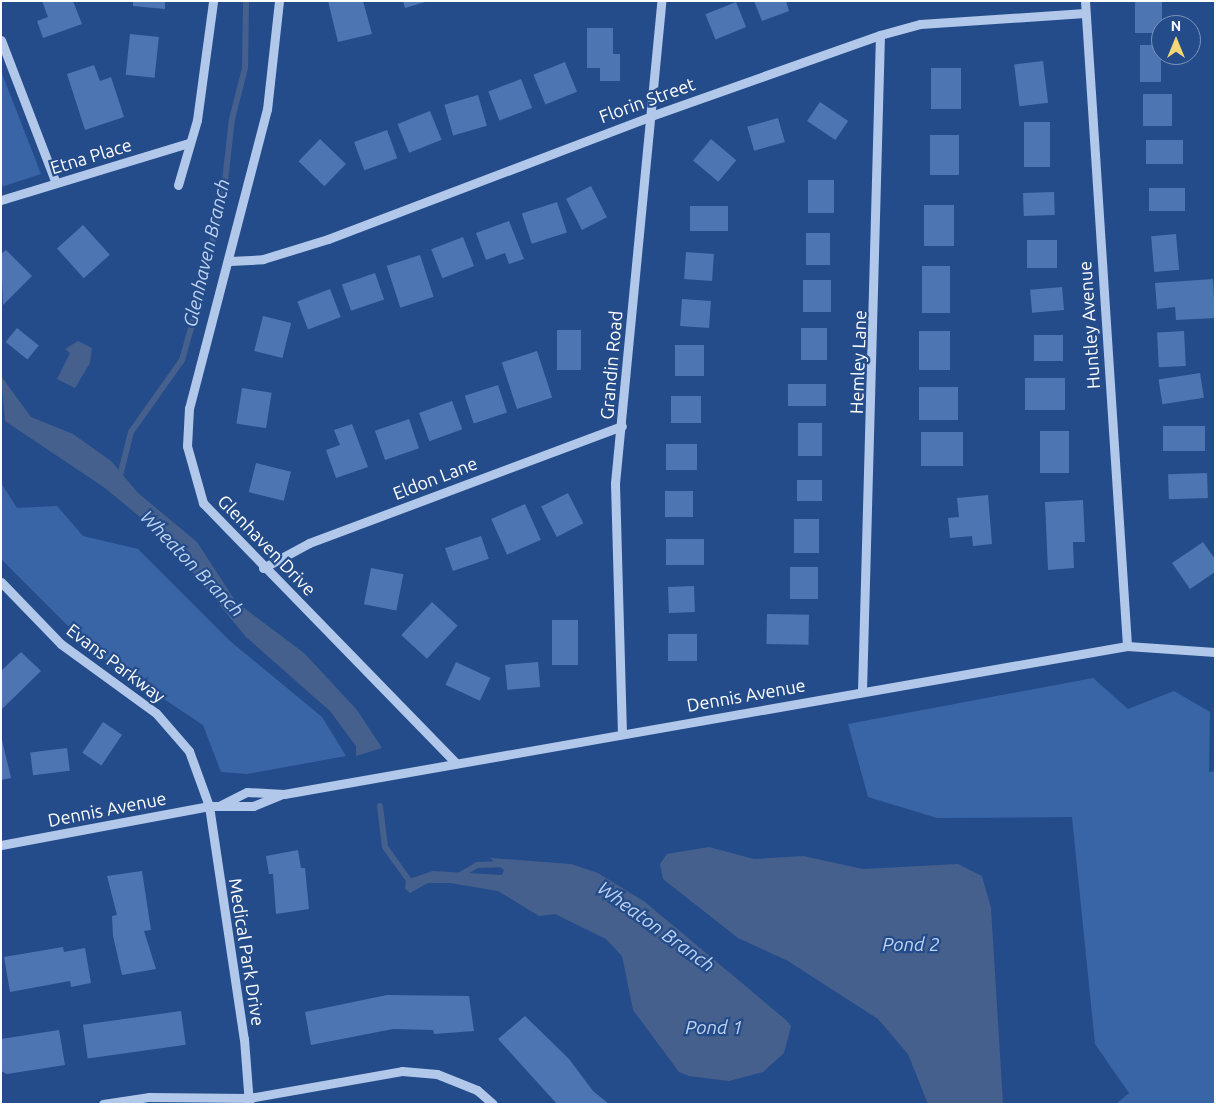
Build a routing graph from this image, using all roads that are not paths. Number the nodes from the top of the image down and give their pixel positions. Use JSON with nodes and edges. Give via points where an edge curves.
{"nodes":[{"id":1,"x":213,"y":1,"type":"edge"},
{"id":2,"x":279,"y":1,"type":"edge"},
{"id":3,"x":661,"y":1,"type":"edge"},
{"id":4,"x":1085,"y":1,"type":"edge"},
{"id":5,"x":1085,"y":13,"type":"junction"},
{"id":6,"x":880,"y":35,"type":"junction"},
{"id":7,"x":1,"y":40,"type":"edge"},
{"id":8,"x":651,"y":116,"type":"junction"},
{"id":9,"x":189,"y":144,"type":"junction"},
{"id":10,"x":56,"y":183,"type":"junction"},
{"id":11,"x":178,"y":184,"type":"dead end"},
{"id":12,"x":1,"y":200,"type":"edge"},
{"id":13,"x":230,"y":261,"type":"junction"},
{"id":14,"x":622,"y":426,"type":"junction"},
{"id":15,"x":263,"y":568,"type":"junction"},
{"id":16,"x":1,"y":582,"type":"edge"},
{"id":17,"x":1127,"y":646,"type":"junction"},
{"id":18,"x":1215,"y":652,"type":"edge"},
{"id":19,"x":862,"y":691,"type":"junction"},
{"id":20,"x":622,"y":734,"type":"junction"},
{"id":21,"x":456,"y":763,"type":"junction"},
{"id":22,"x":284,"y":794,"type":"junction"},
{"id":23,"x":209,"y":806,"type":"junction"},
{"id":24,"x":219,"y":806,"type":"junction"},
{"id":25,"x":1,"y":845,"type":"edge"},
{"id":26,"x":249,"y":1101,"type":"edge"},
{"id":27,"x":103,"y":1104,"type":"edge"},
{"id":28,"x":493,"y":1104,"type":"edge"}],
"edges":[{"from":1,"to":9,"type":"street"},
{"from":2,"to":13,"type":"street","name":"Glenhaven Drive","via":[[267,109]]},
{"from":3,"to":8,"type":"street","name":"Grandin Road"},
{"from":4,"to":5,"type":"street","name":"Huntley Avenue"},
{"from":5,"to":6,"type":"street","name":"Florin Street","via":[[920,24]]},
{"from":5,"to":17,"type":"street","name":"Huntley Avenue"},
{"from":6,"to":8,"type":"street","name":"Florin Street"},
{"from":6,"to":19,"type":"street","name":"Hemley Lane"},
{"from":7,"to":10,"type":"street"},
{"from":8,"to":13,"type":"street","name":"Florin Street","via":[[328,239],[263,259]]},
{"from":8,"to":14,"type":"street","name":"Grandin Road"},
{"from":9,"to":10,"type":"street","name":"Etna Place"},
{"from":9,"to":11,"type":"street"},
{"from":10,"to":12,"type":"street","name":"Etna Place"},
{"from":13,"to":15,"type":"street","name":"Glenhaven Drive","via":[[189,408],[187,446],[204,503]]},
{"from":14,"to":15,"type":"street","name":"Eldon Lane","via":[[309,543]]},
{"from":14,"to":20,"type":"street","name":"Grandin Road","via":[[615,483]]},
{"from":15,"to":21,"type":"street","name":"Glenhaven Drive"},
{"from":16,"to":23,"type":"street","name":"Evans Parkway","via":[[61,644],[156,713],[189,751]]},
{"from":17,"to":18,"type":"street","name":"Dennis Avenue"},
{"from":17,"to":19,"type":"street","name":"Dennis Avenue"},
{"from":19,"to":20,"type":"street","name":"Dennis Avenue"},
{"from":20,"to":21,"type":"street","name":"Dennis Avenue"},
{"from":21,"to":22,"type":"street","name":"Dennis Avenue"},
{"from":22,"to":24,"type":"street","name":"Dennis Avenue","via":[[253,806]]},
{"from":22,"to":24,"type":"street","name":"Dennis Avenue","via":[[247,792]]},
{"from":23,"to":24,"type":"street","name":"Dennis Avenue"},
{"from":23,"to":25,"type":"street","name":"Dennis Avenue"},
{"from":23,"to":26,"type":"street","name":"Medical Park Drive"},
{"from":26,"to":27,"type":"street","via":[[149,1097]]},
{"from":26,"to":28,"type":"street","via":[[402,1071],[437,1074],[477,1090]]}]}
